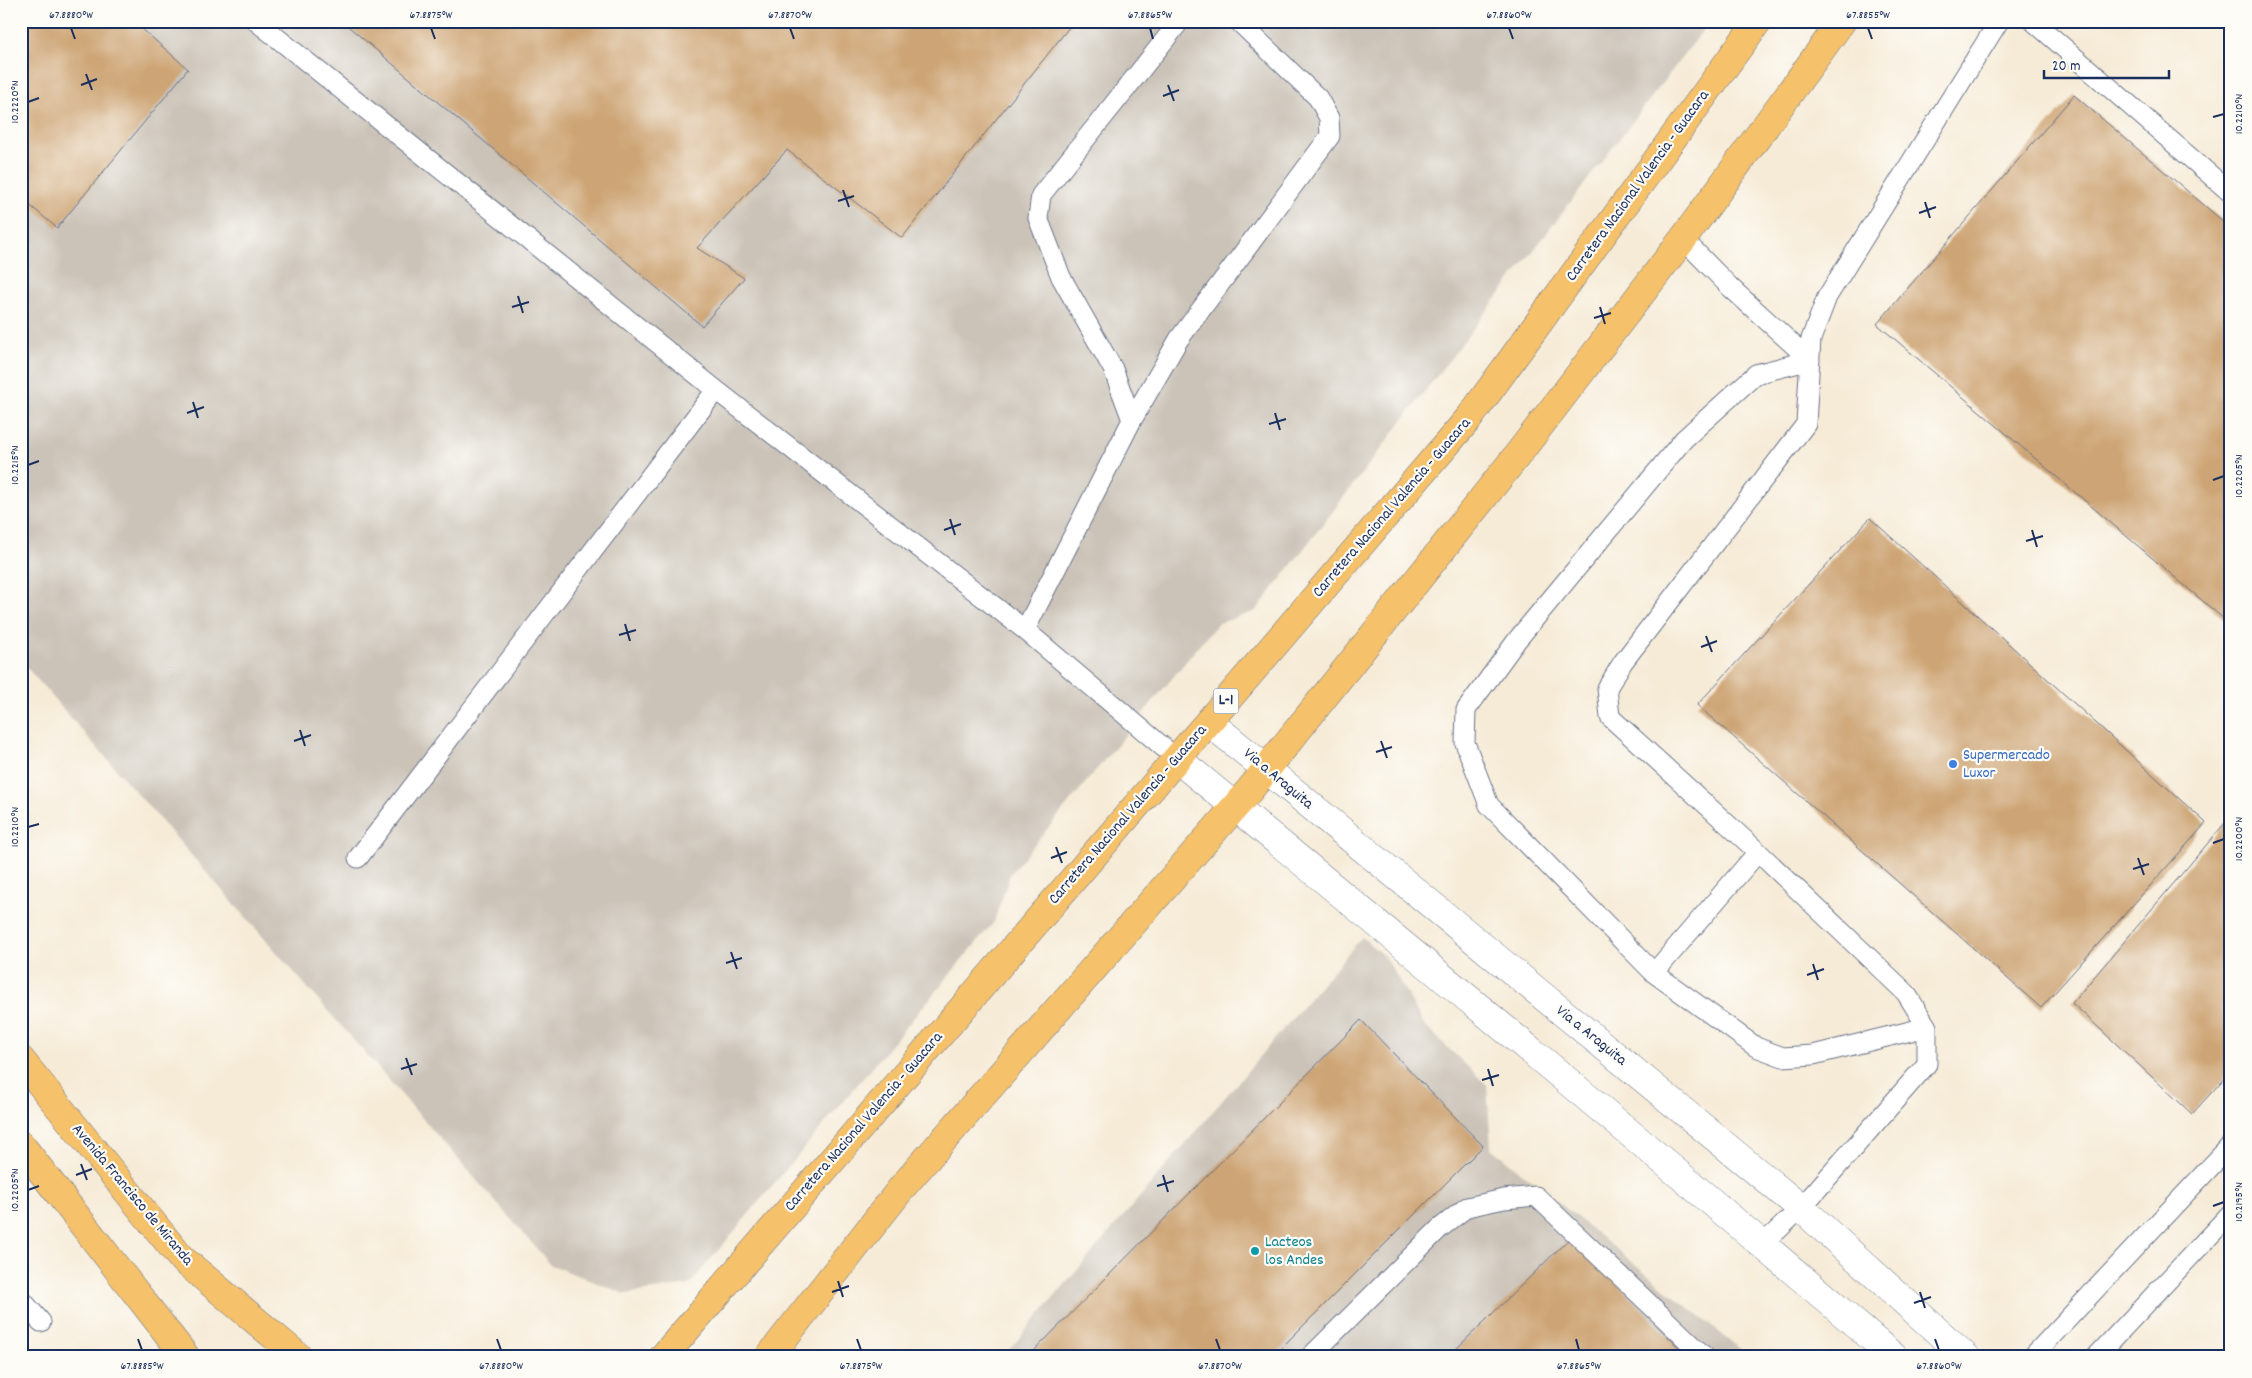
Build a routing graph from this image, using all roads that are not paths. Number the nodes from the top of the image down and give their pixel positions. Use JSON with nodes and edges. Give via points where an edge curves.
{"nodes":[{"id":1,"x":256,"y":21,"type":"edge"},
{"id":2,"x":1180,"y":21,"type":"edge"},
{"id":3,"x":1238,"y":21,"type":"edge"},
{"id":4,"x":1758,"y":21,"type":"edge"},
{"id":5,"x":1842,"y":21,"type":"edge"},
{"id":6,"x":1999,"y":21,"type":"edge"},
{"id":7,"x":2033,"y":21,"type":"edge"},
{"id":8,"x":2231,"y":193,"type":"edge"},
{"id":9,"x":1682,"y":239,"type":"junction"},
{"id":10,"x":1810,"y":360,"type":"junction"},
{"id":11,"x":716,"y":390,"type":"junction"},
{"id":12,"x":1132,"y":420,"type":"junction"},
{"id":13,"x":1025,"y":630,"type":"junction"},
{"id":14,"x":1209,"y":722,"type":"junction"},
{"id":15,"x":1176,"y":758,"type":"junction"},
{"id":16,"x":1266,"y":770,"type":"junction"},
{"id":17,"x":1235,"y":807,"type":"junction"},
{"id":18,"x":1758,"y":852,"type":"junction"},
{"id":19,"x":358,"y":858,"type":"dead end"},
{"id":20,"x":1654,"y":973,"type":"junction"},
{"id":21,"x":1926,"y":1028,"type":"junction"},
{"id":22,"x":21,"y":1060,"type":"edge"},
{"id":23,"x":2231,"y":1146,"type":"edge"},
{"id":24,"x":22,"y":1149,"type":"edge"},
{"id":25,"x":1801,"y":1208,"type":"junction"},
{"id":26,"x":2231,"y":1214,"type":"edge"},
{"id":27,"x":1763,"y":1244,"type":"junction"},
{"id":28,"x":21,"y":1299,"type":"edge"},
{"id":29,"x":41,"y":1322,"type":"dead end"},
{"id":30,"x":186,"y":1357,"type":"edge"},
{"id":31,"x":299,"y":1357,"type":"edge"},
{"id":32,"x":663,"y":1357,"type":"edge"},
{"id":33,"x":769,"y":1357,"type":"edge"},
{"id":34,"x":1310,"y":1357,"type":"edge"},
{"id":35,"x":1705,"y":1357,"type":"edge"},
{"id":36,"x":1894,"y":1357,"type":"edge"},
{"id":37,"x":1966,"y":1357,"type":"edge"},
{"id":38,"x":2032,"y":1357,"type":"edge"},
{"id":39,"x":2096,"y":1357,"type":"edge"}],
"edges":[{"from":1,"to":11,"type":"lane"},
{"from":2,"to":12,"type":"lane","via":[[1041,195],[1038,218],[1061,277],[1113,370]]},
{"from":3,"to":12,"type":"lane","via":[[1318,98],[1329,118],[1330,136],[1179,339]]},
{"from":4,"to":14,"type":"main road","name":"Carretera Nacional Valencia - Guacara","number":"L-1","via":[[1470,418]]},
{"from":5,"to":9,"type":"main road"},
{"from":6,"to":10,"type":"lane","via":[[1826,297],[1811,339]]},
{"from":7,"to":8,"type":"lane"},
{"from":9,"to":10,"type":"lane"},
{"from":9,"to":16,"type":"main road","via":[[1519,453]]},
{"from":10,"to":18,"type":"lane","via":[[1806,424],[1623,662],[1607,688],[1610,717]]},
{"from":10,"to":20,"type":"lane","via":[[1756,374],[1684,439],[1518,640],[1466,710],[1466,743],[1489,805]]},
{"from":11,"to":13,"type":"lane"},
{"from":11,"to":19,"type":"lane"},
{"from":12,"to":13,"type":"lane"},
{"from":13,"to":15,"type":"lane"},
{"from":14,"to":15,"type":"main road","name":"Carretera Nacional Valencia - Guacara","number":"L-1"},
{"from":14,"to":16,"type":"street","name":"Via a Araguita"},
{"from":15,"to":17,"type":"street"},
{"from":15,"to":32,"type":"main road","name":"Carretera Nacional Valencia - Guacara","number":"L-1"},
{"from":16,"to":17,"type":"main road"},
{"from":16,"to":25,"type":"street","name":"Via a Araguita"},
{"from":17,"to":27,"type":"street"},
{"from":17,"to":33,"type":"main road","via":[[904,1185]]},
{"from":18,"to":20,"type":"lane"},
{"from":18,"to":21,"type":"lane","via":[[1906,994]]},
{"from":20,"to":21,"type":"lane","via":[[1756,1047],[1783,1057],[1813,1056]]},
{"from":21,"to":25,"type":"lane","via":[[1927,1064]]},
{"from":22,"to":31,"type":"main road","name":"Avenida Francisco de Miranda","via":[[181,1258]]},
{"from":23,"to":38,"type":"lane"},
{"from":24,"to":30,"type":"main road"},
{"from":25,"to":27,"type":"lane"},
{"from":25,"to":37,"type":"street","name":"Via a Araguita"},
{"from":26,"to":39,"type":"lane"},
{"from":27,"to":36,"type":"street"},
{"from":28,"to":29,"type":"lane"},
{"from":34,"to":35,"type":"lane","via":[[1439,1229],[1467,1207],[1536,1196]]}]}
